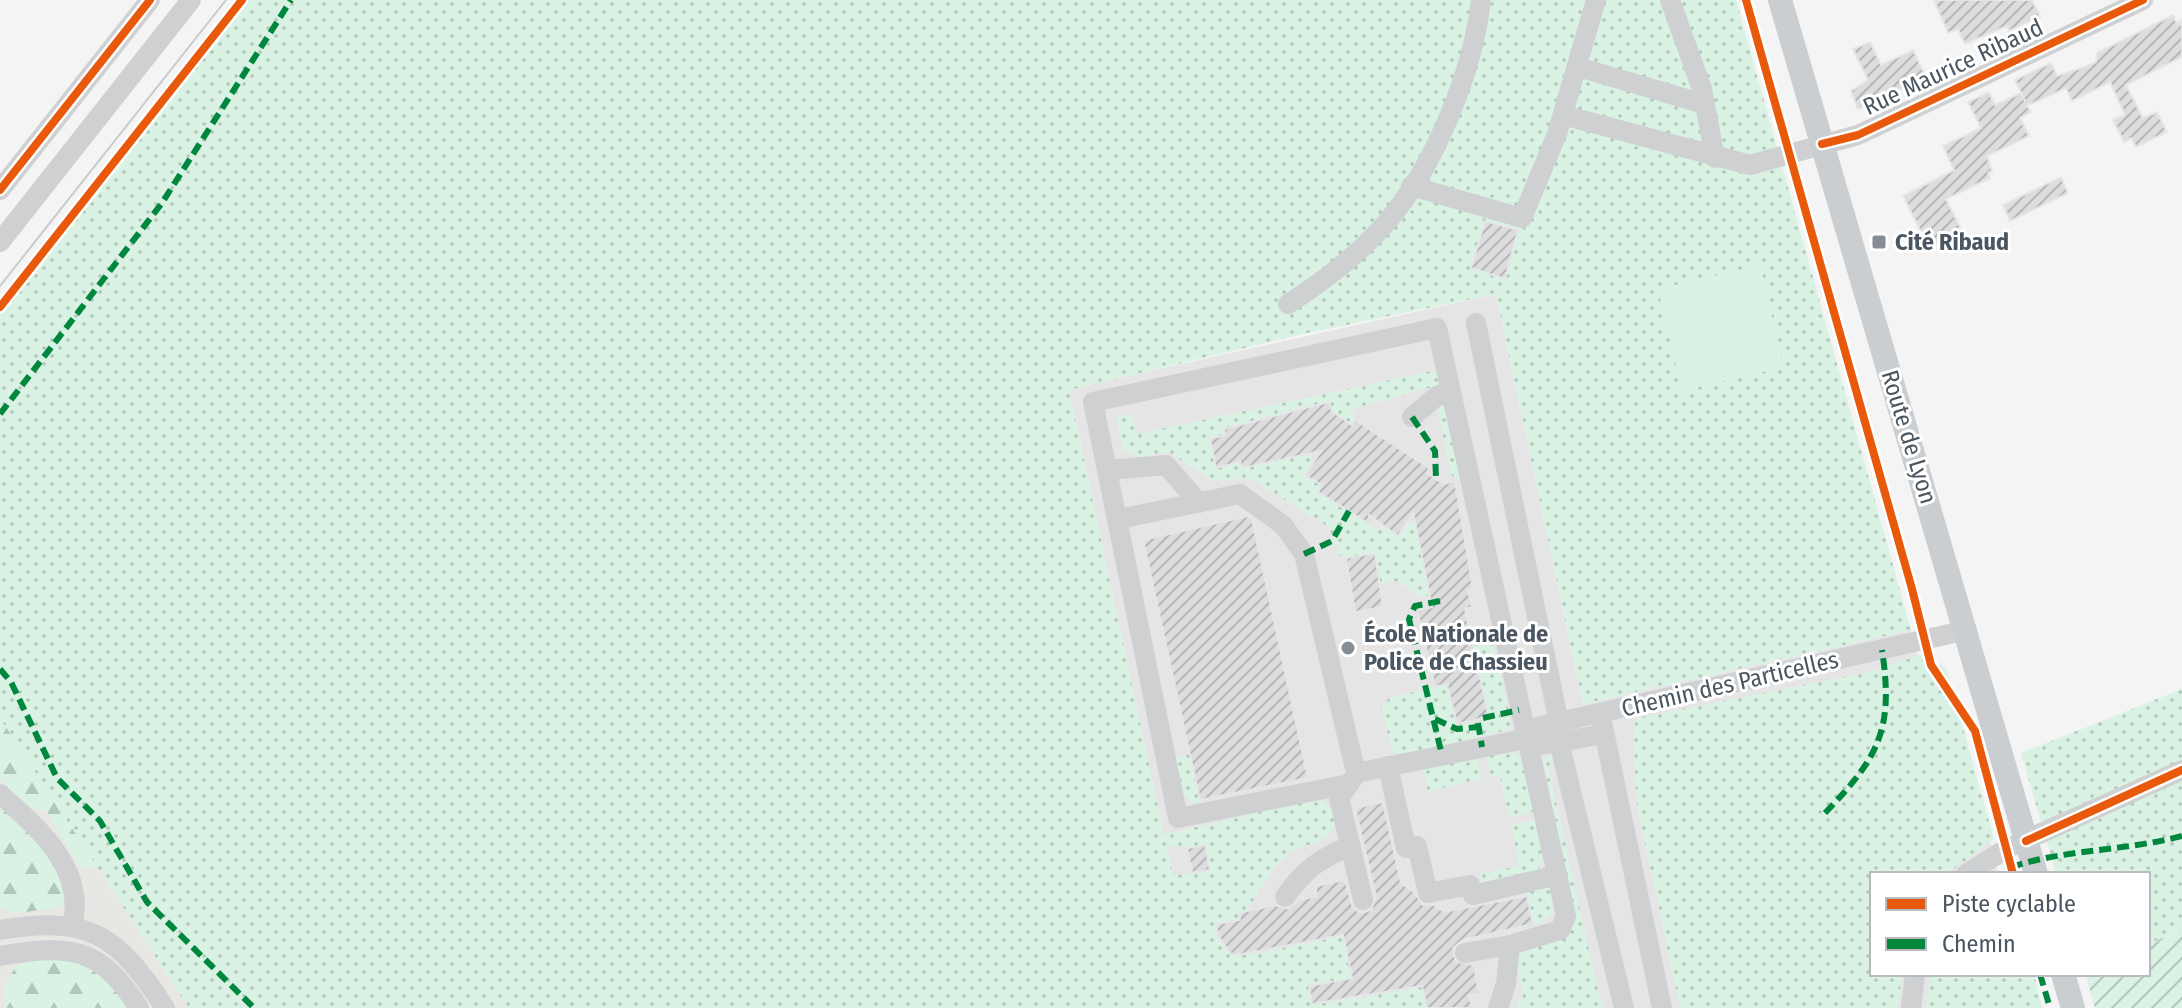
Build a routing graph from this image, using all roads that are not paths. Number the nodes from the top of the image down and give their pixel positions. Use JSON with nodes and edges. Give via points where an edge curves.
{"nodes":[{"id":1,"x":150,"y":0,"type":"edge"},
{"id":2,"x":191,"y":0,"type":"edge"},
{"id":3,"x":1481,"y":0,"type":"edge"},
{"id":4,"x":1596,"y":0,"type":"edge"},
{"id":5,"x":1670,"y":0,"type":"edge"},
{"id":6,"x":1780,"y":0,"type":"edge"},
{"id":7,"x":2143,"y":0,"type":"edge"},
{"id":8,"x":1578,"y":67,"type":"junction"},
{"id":9,"x":1704,"y":104,"type":"junction"},
{"id":10,"x":1563,"y":115,"type":"junction"},
{"id":11,"x":1822,"y":144,"type":"junction"},
{"id":12,"x":1715,"y":158,"type":"junction"},
{"id":13,"x":1411,"y":186,"type":"junction"},
{"id":14,"x":0,"y":190,"type":"edge"},
{"id":15,"x":0,"y":242,"type":"edge"},
{"id":16,"x":1288,"y":304,"type":"dead end"},
{"id":17,"x":1476,"y":323,"type":"dead end"},
{"id":18,"x":1450,"y":391,"type":"junction"},
{"id":19,"x":1412,"y":417,"type":"dead end"},
{"id":20,"x":1108,"y":470,"type":"junction"},
{"id":21,"x":1199,"y":503,"type":"junction"},
{"id":22,"x":1119,"y":519,"type":"junction"},
{"id":23,"x":1967,"y":630,"type":"junction"},
{"id":24,"x":1602,"y":724,"type":"junction"},
{"id":25,"x":1559,"y":732,"type":"junction"},
{"id":26,"x":1525,"y":739,"type":"junction"},
{"id":27,"x":1388,"y":766,"type":"junction"},
{"id":28,"x":2182,"y":770,"type":"edge"},
{"id":29,"x":1352,"y":778,"type":"junction"},
{"id":30,"x":0,"y":794,"type":"edge"},
{"id":31,"x":2026,"y":841,"type":"junction"},
{"id":32,"x":1351,"y":846,"type":"junction"},
{"id":33,"x":1970,"y":872,"type":"edge"},
{"id":34,"x":2035,"y":872,"type":"edge"},
{"id":35,"x":1558,"y":875,"type":"junction"},
{"id":36,"x":1285,"y":897,"type":"dead end"},
{"id":37,"x":1363,"y":900,"type":"dead end"},
{"id":38,"x":72,"y":927,"type":"junction"},
{"id":39,"x":0,"y":930,"type":"edge"},
{"id":40,"x":0,"y":938,"type":"edge"},
{"id":41,"x":1510,"y":945,"type":"junction"},
{"id":42,"x":1465,"y":953,"type":"dead end"},
{"id":43,"x":0,"y":958,"type":"edge"},
{"id":44,"x":1915,"y":976,"type":"edge"},
{"id":45,"x":2064,"y":976,"type":"edge"},
{"id":46,"x":139,"y":1008,"type":"edge"},
{"id":47,"x":165,"y":1008,"type":"edge"},
{"id":48,"x":1498,"y":1008,"type":"edge"},
{"id":49,"x":1624,"y":1008,"type":"edge"},
{"id":50,"x":1662,"y":1008,"type":"edge"},
{"id":51,"x":1911,"y":1008,"type":"edge"},
{"id":52,"x":2073,"y":1008,"type":"edge"}],
"edges":[{"from":1,"to":14,"type":"street"},
{"from":2,"to":15,"type":"street"},
{"from":3,"to":13,"type":"street","via":[[1460,88]]},
{"from":4,"to":8,"type":"street"},
{"from":5,"to":9,"type":"street"},
{"from":6,"to":11,"type":"main road","name":"Route de Lyon"},
{"from":7,"to":11,"type":"street","name":"Rue Maurice Ribaud","via":[[1858,135]]},
{"from":8,"to":9,"type":"street"},
{"from":8,"to":10,"type":"street"},
{"from":9,"to":12,"type":"street"},
{"from":10,"to":12,"type":"street","name":"Rue Maurice Ribaud"},
{"from":10,"to":13,"type":"street","via":[[1522,218]]},
{"from":11,"to":12,"type":"street","name":"Rue Maurice Ribaud","via":[[1750,165]]},
{"from":11,"to":23,"type":"main road","name":"Route de Lyon"},
{"from":13,"to":16,"type":"street","via":[[1368,242]]},
{"from":17,"to":25,"type":"street"},
{"from":18,"to":19,"type":"street"},
{"from":18,"to":20,"type":"street","via":[[1437,328],[1093,402]]},
{"from":18,"to":26,"type":"street"},
{"from":20,"to":21,"type":"street","via":[[1166,465]]},
{"from":20,"to":22,"type":"street"},
{"from":21,"to":22,"type":"street"},
{"from":21,"to":29,"type":"street","via":[[1240,494],[1283,525],[1304,554]]},
{"from":22,"to":29,"type":"street","via":[[1178,818]]},
{"from":23,"to":24,"type":"street","name":"Chemin des Particelles"},
{"from":23,"to":31,"type":"main road","name":"Route de Lyon"},
{"from":24,"to":25,"type":"street"},
{"from":24,"to":50,"type":"street","name":"Chemin des Particelles"},
{"from":25,"to":26,"type":"street","via":[[1542,745]]},
{"from":25,"to":49,"type":"street"},
{"from":26,"to":27,"type":"street"},
{"from":26,"to":35,"type":"street","via":[[1537,771]]},
{"from":27,"to":29,"type":"street"},
{"from":27,"to":35,"type":"street","via":[[1406,848],[1417,846],[1428,893],[1470,885],[1473,895]]},
{"from":28,"to":31,"type":"street"},
{"from":29,"to":32,"type":"street","via":[[1339,798]]},
{"from":30,"to":38,"type":"street","via":[[64,861],[77,904]]},
{"from":31,"to":33,"type":"street"},
{"from":31,"to":34,"type":"main road","name":"Route de Lyon"},
{"from":32,"to":36,"type":"street","via":[[1303,872]]},
{"from":32,"to":37,"type":"street"},
{"from":35,"to":41,"type":"street","via":[[1566,916],[1560,930]]},
{"from":38,"to":39,"type":"street","via":[[40,924]]},
{"from":38,"to":47,"type":"street","via":[[96,934],[126,954]]},
{"from":40,"to":43,"type":"street"},
{"from":41,"to":42,"type":"street"},
{"from":41,"to":48,"type":"street"},
{"from":43,"to":46,"type":"street","via":[[50,948],[80,952],[109,968]]},
{"from":44,"to":51,"type":"street"},
{"from":45,"to":52,"type":"main road"}]}
